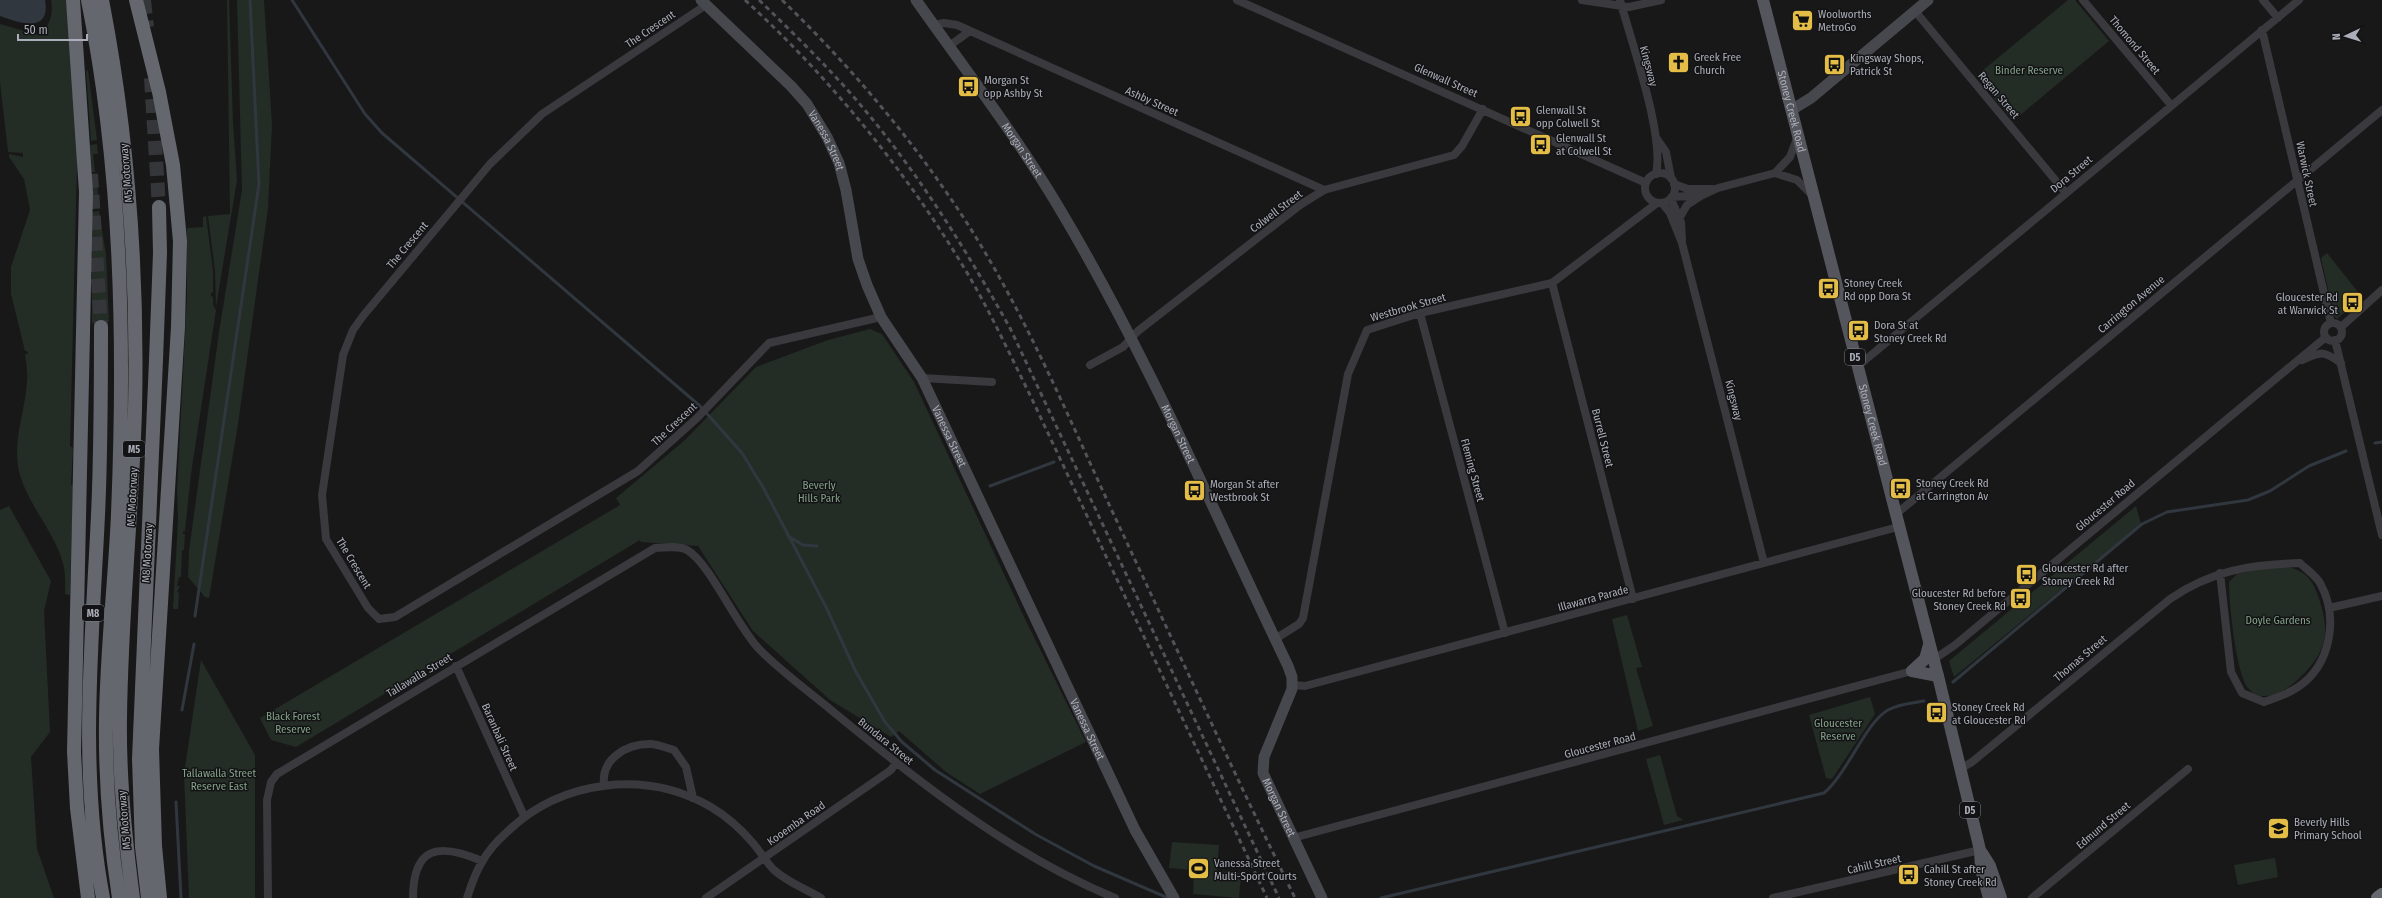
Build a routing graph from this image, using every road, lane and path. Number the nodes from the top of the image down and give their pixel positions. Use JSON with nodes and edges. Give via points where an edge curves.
{"nodes":[{"id":1,"x":73,"y":0,"type":"edge"},
{"id":2,"x":88,"y":0,"type":"edge"},
{"id":3,"x":102,"y":0,"type":"edge"},
{"id":4,"x":136,"y":0,"type":"edge"},
{"id":5,"x":916,"y":0,"type":"edge"},
{"id":6,"x":1237,"y":0,"type":"edge"},
{"id":7,"x":1582,"y":0,"type":"edge"},
{"id":8,"x":1661,"y":0,"type":"edge"},
{"id":9,"x":1763,"y":0,"type":"edge"},
{"id":10,"x":1928,"y":0,"type":"edge"},
{"id":11,"x":2083,"y":0,"type":"edge"},
{"id":12,"x":2263,"y":0,"type":"edge"},
{"id":13,"x":2299,"y":0,"type":"edge"},
{"id":14,"x":703,"y":2,"type":"edge"},
{"id":15,"x":1621,"y":4,"type":"edge"},
{"id":16,"x":1915,"y":11,"type":"junction"},
{"id":17,"x":2278,"y":18,"type":"junction"},
{"id":18,"x":934,"y":25,"type":"junction"},
{"id":19,"x":2262,"y":30,"type":"junction"},
{"id":20,"x":970,"y":31,"type":"junction"},
{"id":21,"x":949,"y":46,"type":"junction"},
{"id":22,"x":2171,"y":105,"type":"junction"},
{"id":23,"x":1483,"y":109,"type":"junction"},
{"id":24,"x":1793,"y":109,"type":"junction"},
{"id":25,"x":2382,"y":110,"type":"edge"},
{"id":26,"x":1798,"y":132,"type":"junction"},
{"id":27,"x":1656,"y":138,"type":"junction"},
{"id":28,"x":1775,"y":173,"type":"junction"},
{"id":29,"x":1656,"y":174,"type":"junction"},
{"id":30,"x":1672,"y":181,"type":"junction"},
{"id":31,"x":2296,"y":181,"type":"junction"},
{"id":32,"x":1646,"y":183,"type":"junction"},
{"id":33,"x":1718,"y":188,"type":"junction"},
{"id":34,"x":1324,"y":190,"type":"junction"},
{"id":35,"x":2066,"y":193,"type":"junction"},
{"id":36,"x":1703,"y":195,"type":"junction"},
{"id":37,"x":1648,"y":197,"type":"junction"},
{"id":38,"x":1671,"y":198,"type":"junction"},
{"id":39,"x":1815,"y":199,"type":"junction"},
{"id":40,"x":1659,"y":203,"type":"junction"},
{"id":41,"x":159,"y":207,"type":"tunnel mouth"},
{"id":42,"x":1641,"y":214,"type":"junction"},
{"id":43,"x":1680,"y":217,"type":"junction"},
{"id":44,"x":1682,"y":243,"type":"junction"},
{"id":45,"x":1552,"y":283,"type":"junction"},
{"id":46,"x":2382,"y":290,"type":"edge"},
{"id":47,"x":1420,"y":313,"type":"junction"},
{"id":48,"x":882,"y":317,"type":"junction"},
{"id":49,"x":2331,"y":323,"type":"junction"},
{"id":50,"x":102,"y":327,"type":"tunnel mouth"},
{"id":51,"x":2341,"y":327,"type":"junction"},
{"id":52,"x":2326,"y":337,"type":"junction"},
{"id":53,"x":1132,"y":339,"type":"junction"},
{"id":54,"x":2335,"y":340,"type":"junction"},
{"id":55,"x":2341,"y":363,"type":"junction"},
{"id":56,"x":1090,"y":365,"type":"dead end"},
{"id":57,"x":1858,"y":366,"type":"junction"},
{"id":58,"x":2290,"y":366,"type":"junction"},
{"id":59,"x":922,"y":378,"type":"junction"},
{"id":60,"x":992,"y":382,"type":"dead end"},
{"id":61,"x":2382,"y":500,"type":"edge"},
{"id":62,"x":2375,"y":506,"type":"junction"},
{"id":63,"x":1895,"y":514,"type":"junction"},
{"id":64,"x":1898,"y":527,"type":"junction"},
{"id":65,"x":2382,"y":535,"type":"edge"},
{"id":66,"x":687,"y":550,"type":"joint"},
{"id":67,"x":1764,"y":563,"type":"junction"},
{"id":68,"x":2220,"y":573,"type":"junction"},
{"id":69,"x":2382,"y":596,"type":"edge"},
{"id":70,"x":1632,"y":599,"type":"junction"},
{"id":71,"x":2329,"y":608,"type":"junction"},
{"id":72,"x":1505,"y":633,"type":"junction"},
{"id":73,"x":1275,"y":639,"type":"junction"},
{"id":74,"x":1929,"y":644,"type":"junction"},
{"id":75,"x":1933,"y":660,"type":"junction"},
{"id":76,"x":456,"y":666,"type":"junction"},
{"id":77,"x":1912,"y":671,"type":"junction"},
{"id":78,"x":1938,"y":678,"type":"junction"},
{"id":79,"x":1293,"y":685,"type":"junction"},
{"id":80,"x":896,"y":763,"type":"junction"},
{"id":81,"x":1960,"y":769,"type":"junction"},
{"id":82,"x":2188,"y":769,"type":"dead end"},
{"id":83,"x":604,"y":785,"type":"junction"},
{"id":84,"x":693,"y":798,"type":"junction"},
{"id":85,"x":524,"y":816,"type":"junction"},
{"id":86,"x":1293,"y":838,"type":"junction"},
{"id":87,"x":1980,"y":850,"type":"junction"},
{"id":88,"x":765,"y":858,"type":"junction"},
{"id":89,"x":482,"y":861,"type":"junction"},
{"id":90,"x":2382,"y":895,"type":"edge"},
{"id":91,"x":1173,"y":896,"type":"edge"},
{"id":92,"x":88,"y":898,"type":"edge"},
{"id":93,"x":102,"y":898,"type":"edge"},
{"id":94,"x":119,"y":898,"type":"edge"},
{"id":95,"x":133,"y":898,"type":"edge"},
{"id":96,"x":148,"y":898,"type":"edge"},
{"id":97,"x":160,"y":898,"type":"edge"},
{"id":98,"x":268,"y":898,"type":"edge"},
{"id":99,"x":413,"y":898,"type":"edge"},
{"id":100,"x":467,"y":898,"type":"edge"},
{"id":101,"x":706,"y":898,"type":"edge"},
{"id":102,"x":821,"y":898,"type":"edge"},
{"id":103,"x":1115,"y":898,"type":"edge"},
{"id":104,"x":1322,"y":898,"type":"edge"},
{"id":105,"x":1773,"y":898,"type":"edge"},
{"id":106,"x":1989,"y":898,"type":"edge"},
{"id":107,"x":2001,"y":898,"type":"edge"},
{"id":108,"x":2032,"y":898,"type":"edge"},
{"id":109,"x":2378,"y":898,"type":"edge"}],
"edges":[{"from":1,"to":92,"type":"highway","via":[[86,192],[74,752],[77,808]]},
{"from":2,"to":94,"type":"highway","name":"M5 Motorway","number":"M5","via":[[103,89],[112,181],[122,345],[118,516],[106,720],[111,833]]},
{"from":3,"to":95,"type":"highway","name":"M5 Motorway","number":"M5","via":[[119,100],[134,312],[134,450],[120,719],[122,805]]},
{"from":4,"to":97,"type":"highway","via":[[159,92],[170,151],[180,241],[177,342],[152,749],[154,831]]},
{"from":5,"to":18,"type":"street","name":"Morgan Street"},
{"from":6,"to":23,"type":"street","name":"Glenwall Street"},
{"from":7,"to":15,"type":"street"},
{"from":8,"to":15,"type":"street","via":[[1635,6]]},
{"from":9,"to":24,"type":"main road","name":"Stoney Creek Road","number":"D5"},
{"from":10,"to":16,"type":"street"},
{"from":11,"to":22,"type":"street","name":"Thomond Street"},
{"from":12,"to":17,"type":"street"},
{"from":13,"to":17,"type":"street","name":"Dora Street"},
{"from":14,"to":48,"type":"street","name":"Vanessa Street","via":[[791,86],[807,104],[827,137],[846,190],[858,259]]},
{"from":14,"to":48,"type":"street","name":"The Crescent","via":[[542,114],[490,164],[353,330],[343,355],[322,495],[326,540],[368,608],[379,619],[395,617],[638,471],[714,402],[769,343]]},
{"from":15,"to":27,"type":"street","name":"Kingsway"},
{"from":16,"to":24,"type":"street","via":[[1811,98]]},
{"from":16,"to":35,"type":"street","name":"Regan Street"},
{"from":17,"to":19,"type":"street","name":"Dora Street"},
{"from":18,"to":20,"type":"street","name":"Ashby Street","via":[[950,23]]},
{"from":18,"to":21,"type":"street","name":"Morgan Street"},
{"from":19,"to":22,"type":"street","name":"Dora Street"},
{"from":19,"to":31,"type":"street","name":"Warwick Street"},
{"from":20,"to":21,"type":"street"},
{"from":20,"to":34,"type":"street","name":"Ashby Street"},
{"from":21,"to":53,"type":"street","name":"Morgan Street","via":[[1040,176]]},
{"from":22,"to":35,"type":"street","name":"Dora Street"},
{"from":23,"to":32,"type":"street","name":"Glenwall Street"},
{"from":23,"to":34,"type":"street","name":"Colwell Street","via":[[1454,155]]},
{"from":24,"to":26,"type":"main road","name":"Stoney Creek Road","number":"D5"},
{"from":25,"to":31,"type":"street","name":"Carrington Avenue"},
{"from":26,"to":28,"type":"street","via":[[1790,157]]},
{"from":26,"to":39,"type":"main road","name":"Stoney Creek Road","number":"D5"},
{"from":27,"to":29,"type":"street","name":"Kingsway"},
{"from":27,"to":30,"type":"street","name":"Kingsway","via":[[1666,152]]},
{"from":28,"to":33,"type":"street"},
{"from":28,"to":39,"type":"street","via":[[1797,180]]},
{"from":29,"to":30,"type":"street","via":[[1666,175]]},
{"from":29,"to":32,"type":"street"},
{"from":30,"to":33,"type":"street","via":[[1688,189]]},
{"from":30,"to":38,"type":"street","via":[[1675,191]]},
{"from":31,"to":49,"type":"street","name":"Warwick Street"},
{"from":31,"to":63,"type":"street","name":"Carrington Avenue"},
{"from":32,"to":37,"type":"street"},
{"from":33,"to":36,"type":"street"},
{"from":34,"to":53,"type":"street","name":"Colwell Street","via":[[1138,331]]},
{"from":35,"to":57,"type":"street","name":"Dora Street"},
{"from":36,"to":38,"type":"street"},
{"from":36,"to":43,"type":"street","via":[[1690,203]]},
{"from":37,"to":40,"type":"street"},
{"from":37,"to":42,"type":"street","name":"Westbrook Street","via":[[1648,203]]},
{"from":38,"to":40,"type":"street"},
{"from":38,"to":43,"type":"street","name":"Kingsway"},
{"from":39,"to":57,"type":"main road","name":"Stoney Creek Road","number":"D5"},
{"from":40,"to":42,"type":"street","name":"Westbrook Street"},
{"from":40,"to":44,"type":"street","name":"Kingsway","via":[[1670,213]]},
{"from":41,"to":96,"type":"highway","name":"M8 Motorway","via":[[157,352],[139,759],[142,847]]},
{"from":42,"to":45,"type":"street","name":"Westbrook Street"},
{"from":43,"to":44,"type":"street","name":"Kingsway"},
{"from":44,"to":67,"type":"street","name":"Kingsway"},
{"from":45,"to":47,"type":"street","name":"Westbrook Street"},
{"from":45,"to":70,"type":"street","name":"Burrell Street"},
{"from":46,"to":51,"type":"street"},
{"from":47,"to":72,"type":"street","name":"Fleming Street"},
{"from":47,"to":73,"type":"street","name":"Westbrook Street","via":[[1367,330],[1348,374],[1303,618],[1299,624]]},
{"from":48,"to":59,"type":"street","name":"Vanessa Street"},
{"from":49,"to":51,"type":"street"},
{"from":49,"to":52,"type":"street","via":[[2325,328]]},
{"from":50,"to":93,"type":"highway","number":"M8","via":[[101,456],[88,716],[89,778]]},
{"from":51,"to":54,"type":"street","via":[[2342,335]]},
{"from":52,"to":54,"type":"street"},
{"from":52,"to":58,"type":"street","name":"Gloucester Road"},
{"from":53,"to":56,"type":"street","name":"Colwell Street","via":[[1123,347]]},
{"from":53,"to":73,"type":"street","name":"Morgan Street"},
{"from":54,"to":55,"type":"street"},
{"from":55,"to":58,"type":"street","name":"Gloucester Road","via":[[2321,352]]},
{"from":55,"to":62,"type":"street"},
{"from":57,"to":63,"type":"main road","name":"Stoney Creek Road","number":"D5"},
{"from":58,"to":75,"type":"street","name":"Gloucester Road","via":[[1955,645]]},
{"from":59,"to":60,"type":"street"},
{"from":59,"to":91,"type":"street","name":"Vanessa Street","via":[[1135,830]]},
{"from":61,"to":62,"type":"street"},
{"from":62,"to":65,"type":"street"},
{"from":63,"to":64,"type":"main road","name":"Stoney Creek Road","number":"D5"},
{"from":64,"to":67,"type":"street","name":"Illawarra Parade"},
{"from":64,"to":74,"type":"main road","name":"Stoney Creek Road","number":"D5"},
{"from":66,"to":76,"type":"street","name":"Tallawalla Street","via":[[674,547],[655,548]]},
{"from":66,"to":80,"type":"street","name":"Bundara Street","via":[[698,559],[741,627],[761,651]]},
{"from":67,"to":70,"type":"street","name":"Illawarra Parade"},
{"from":68,"to":71,"type":"street","name":"Thomas Street","via":[[2272,564],[2300,563],[2319,582]]},
{"from":68,"to":71,"type":"street","name":"Thomas Street","via":[[2231,672],[2242,693],[2264,702],[2298,687],[2321,664],[2329,644]]},
{"from":68,"to":81,"type":"street","name":"Thomas Street","via":[[2190,585],[2170,599],[1972,762]]},
{"from":69,"to":71,"type":"street"},
{"from":70,"to":72,"type":"street","name":"Illawarra Parade"},
{"from":72,"to":79,"type":"street","name":"Illawarra Parade","via":[[1305,686]]},
{"from":73,"to":79,"type":"street","name":"Morgan Street","via":[[1288,666]]},
{"from":74,"to":75,"type":"main road","name":"Stoney Creek Road","number":"D5"},
{"from":74,"to":77,"type":"main road","via":[[1925,659]]},
{"from":75,"to":78,"type":"main road","name":"Stoney Creek Road","number":"D5"},
{"from":76,"to":85,"type":"street","name":"Baranbali Street"},
{"from":76,"to":98,"type":"street","name":"Tallawalla Street","via":[[277,774],[270,786],[267,800]]},
{"from":77,"to":78,"type":"main road"},
{"from":77,"to":86,"type":"street","name":"Gloucester Road"},
{"from":78,"to":81,"type":"main road","name":"Stoney Creek Road","number":"D5"},
{"from":79,"to":86,"type":"street","name":"Morgan Street","via":[[1262,765],[1267,785]]},
{"from":80,"to":88,"type":"street","name":"Kooemba Road","via":[[891,770]]},
{"from":80,"to":103,"type":"street","name":"Bundara Street","via":[[940,798],[1028,853]]},
{"from":81,"to":87,"type":"main road","name":"Stoney Creek Road","number":"D5"},
{"from":82,"to":108,"type":"street","name":"Edmund Street"},
{"from":83,"to":84,"type":"street","via":[[653,786]]},
{"from":83,"to":84,"type":"street","via":[[603,776],[609,763],[626,748],[650,744],[674,750],[686,767]]},
{"from":83,"to":85,"type":"street","via":[[558,798]]},
{"from":84,"to":88,"type":"street","via":[[741,829]]},
{"from":85,"to":89,"type":"street"},
{"from":86,"to":104,"type":"street","name":"Morgan Street"},
{"from":87,"to":105,"type":"street","name":"Cahill Street"},
{"from":87,"to":106,"type":"main road","name":"Stoney Creek Road","number":"D5"},
{"from":87,"to":107,"type":"main road","name":"Stoney Creek Road","number":"D5","via":[[1990,866]]},
{"from":88,"to":101,"type":"street","name":"Kooemba Road"},
{"from":88,"to":102,"type":"street","via":[[775,871]]},
{"from":89,"to":99,"type":"street","via":[[450,850],[427,855],[417,865],[413,881]]},
{"from":89,"to":100,"type":"street"},
{"from":90,"to":109,"type":"highway"}]}
